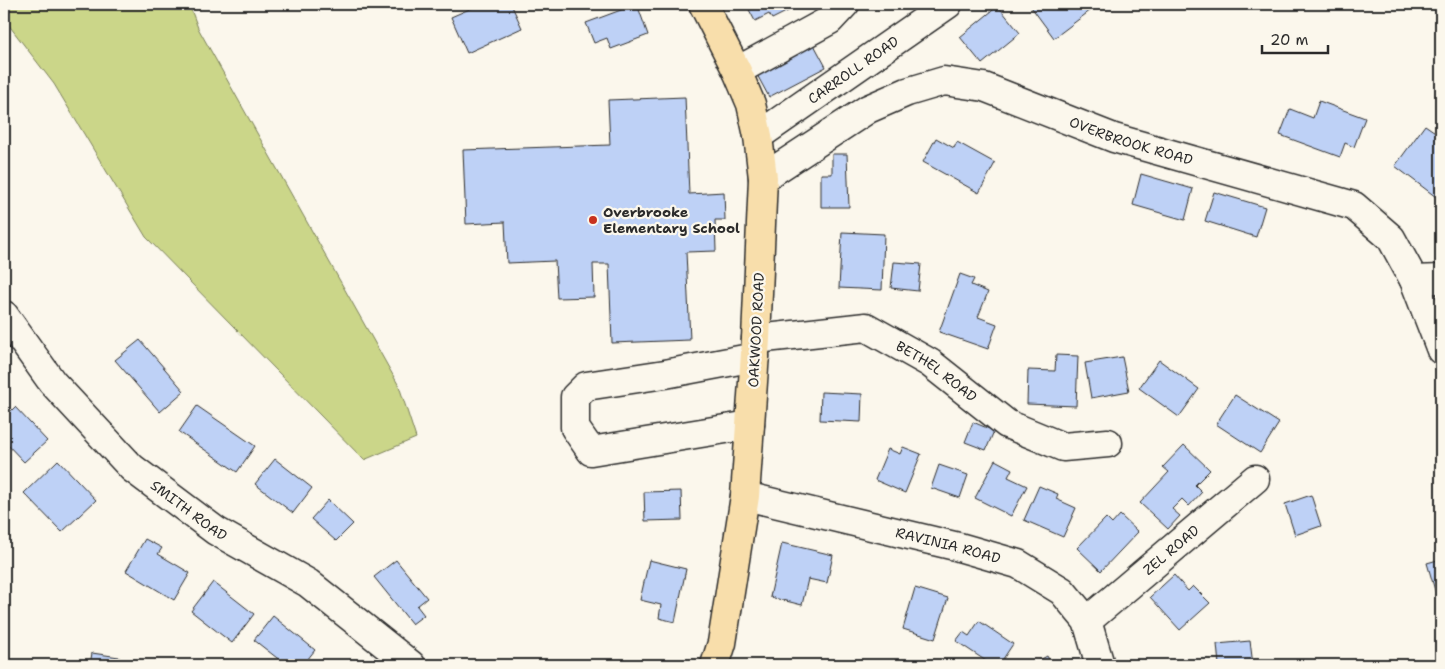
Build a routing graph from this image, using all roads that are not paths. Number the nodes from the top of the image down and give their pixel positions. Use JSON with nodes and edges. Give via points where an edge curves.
{"nodes":[{"id":1,"x":703,"y":4,"type":"edge"},
{"id":2,"x":845,"y":4,"type":"edge"},
{"id":3,"x":948,"y":4,"type":"edge"},
{"id":4,"x":737,"y":71,"type":"junction"},
{"id":5,"x":758,"y":136,"type":"junction"},
{"id":6,"x":763,"y":178,"type":"junction"},
{"id":7,"x":1441,"y":279,"type":"edge"},
{"id":8,"x":1414,"y":280,"type":"junction"},
{"id":9,"x":4,"y":315,"type":"edge"},
{"id":10,"x":755,"y":348,"type":"junction"},
{"id":11,"x":1441,"y":350,"type":"edge"},
{"id":12,"x":750,"y":425,"type":"junction"},
{"id":13,"x":1108,"y":443,"type":"dead end"},
{"id":14,"x":1255,"y":479,"type":"dead end"},
{"id":15,"x":745,"y":496,"type":"junction"},
{"id":16,"x":1087,"y":621,"type":"junction"},
{"id":17,"x":411,"y":665,"type":"edge"},
{"id":18,"x":715,"y":665,"type":"edge"},
{"id":19,"x":1100,"y":665,"type":"edge"}],
"edges":[{"from":1,"to":4,"type":"main road","name":"OAKWOOD ROAD"},
{"from":2,"to":4,"type":"street","via":[[830,20]]},
{"from":3,"to":5,"type":"street","name":"CARROLL ROAD"},
{"from":4,"to":5,"type":"main road","name":"OAKWOOD ROAD","via":[[751,104]]},
{"from":5,"to":6,"type":"main road","name":"OAKWOOD ROAD"},
{"from":6,"to":8,"type":"street","name":"OVERBROOK ROAD","via":[[868,109],[907,92],[944,81],[984,87],[1114,138],[1354,206],[1390,238]]},
{"from":6,"to":10,"type":"main road","name":"OAKWOOD ROAD"},
{"from":7,"to":8,"type":"street"},
{"from":8,"to":11,"type":"street","name":"OVERBROOK ROAD"},
{"from":9,"to":17,"type":"street","name":"SMITH ROAD","via":[[52,382],[132,468],[216,531],[308,583]]},
{"from":10,"to":12,"type":"main road","name":"OAKWOOD ROAD"},
{"from":10,"to":12,"type":"street","name":"BETHEL ROAD","via":[[665,374],[586,386],[575,397],[575,428],[591,452]]},
{"from":10,"to":13,"type":"street","name":"BETHEL ROAD","via":[[866,327],[930,363],[1007,424],[1064,447]]},
{"from":12,"to":15,"type":"main road","name":"OAKWOOD ROAD"},
{"from":14,"to":16,"type":"street","name":"ZEL ROAD"},
{"from":15,"to":16,"type":"street","name":"RAVINIA ROAD","via":[[1018,564],[1062,591]]},
{"from":15,"to":18,"type":"main road","name":"OAKWOOD ROAD","via":[[722,643]]},
{"from":16,"to":19,"type":"street","name":"RAVINIA ROAD"}]}
